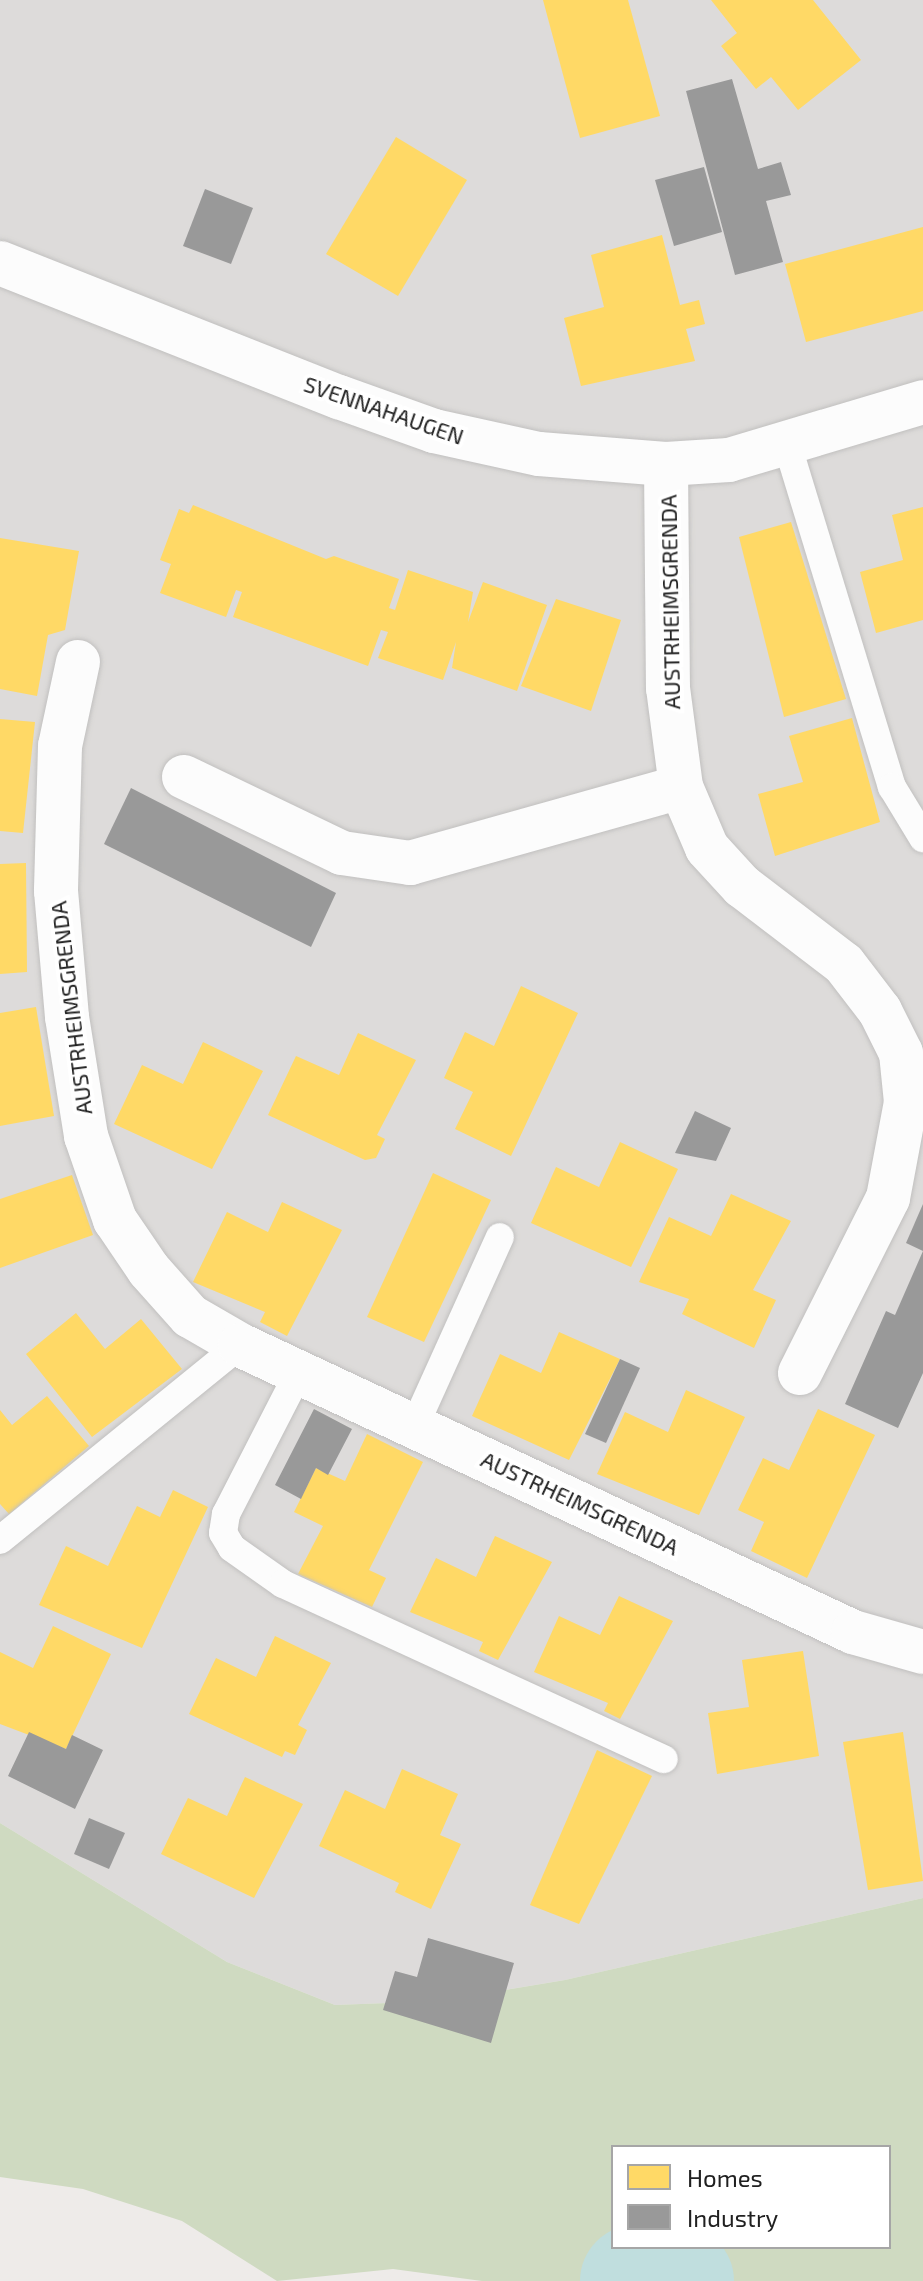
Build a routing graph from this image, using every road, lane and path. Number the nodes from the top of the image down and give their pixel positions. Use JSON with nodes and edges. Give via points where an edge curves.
{"nodes":[{"id":1,"x":0,"y":263,"type":"edge"},
{"id":2,"x":923,"y":402,"type":"edge"},
{"id":3,"x":788,"y":447,"type":"junction"},
{"id":4,"x":666,"y":464,"type":"junction"},
{"id":5,"x":78,"y":662,"type":"dead end"},
{"id":6,"x":184,"y":777,"type":"dead end"},
{"id":7,"x":681,"y":787,"type":"junction"},
{"id":8,"x":923,"y":838,"type":"edge"},
{"id":9,"x":500,"y":1237,"type":"dead end"},
{"id":10,"x":240,"y":1345,"type":"junction"},
{"id":11,"x":299,"y":1372,"type":"junction"},
{"id":12,"x":800,"y":1373,"type":"dead end"},
{"id":13,"x":415,"y":1425,"type":"junction"},
{"id":14,"x":0,"y":1540,"type":"edge"},
{"id":15,"x":923,"y":1652,"type":"edge"},
{"id":16,"x":664,"y":1759,"type":"dead end"}],
"edges":[{"from":1,"to":4,"type":"street","name":"SVENNAHAUGEN","via":[[434,431],[539,454]]},
{"from":2,"to":3,"type":"street","name":"SVENNAHAUGEN"},
{"from":3,"to":4,"type":"street","name":"SVENNAHAUGEN"},
{"from":3,"to":8,"type":"lane","via":[[892,787]]},
{"from":4,"to":7,"type":"street","name":"AUSTRHEIMSGRENDA","via":[[668,688]]},
{"from":5,"to":10,"type":"street","name":"AUSTRHEIMSGRENDA","via":[[60,746],[56,891],[86,1136],[115,1220],[149,1270],[190,1316]]},
{"from":6,"to":7,"type":"street","via":[[342,853],[410,863]]},
{"from":7,"to":12,"type":"street","name":"AUSTRHEIMSGRENDA","via":[[707,848],[742,886],[844,964],[880,1011],[901,1053],[906,1102],[888,1198]]},
{"from":9,"to":13,"type":"lane"},
{"from":10,"to":11,"type":"street","name":"AUSTRHEIMSGRENDA"},
{"from":10,"to":14,"type":"lane"},
{"from":11,"to":13,"type":"street","name":"AUSTRHEIMSGRENDA"},
{"from":11,"to":16,"type":"lane","via":[[226,1514],[223,1533],[232,1548],[283,1584]]},
{"from":13,"to":15,"type":"street","name":"AUSTRHEIMSGRENDA","via":[[853,1632]]}]}
